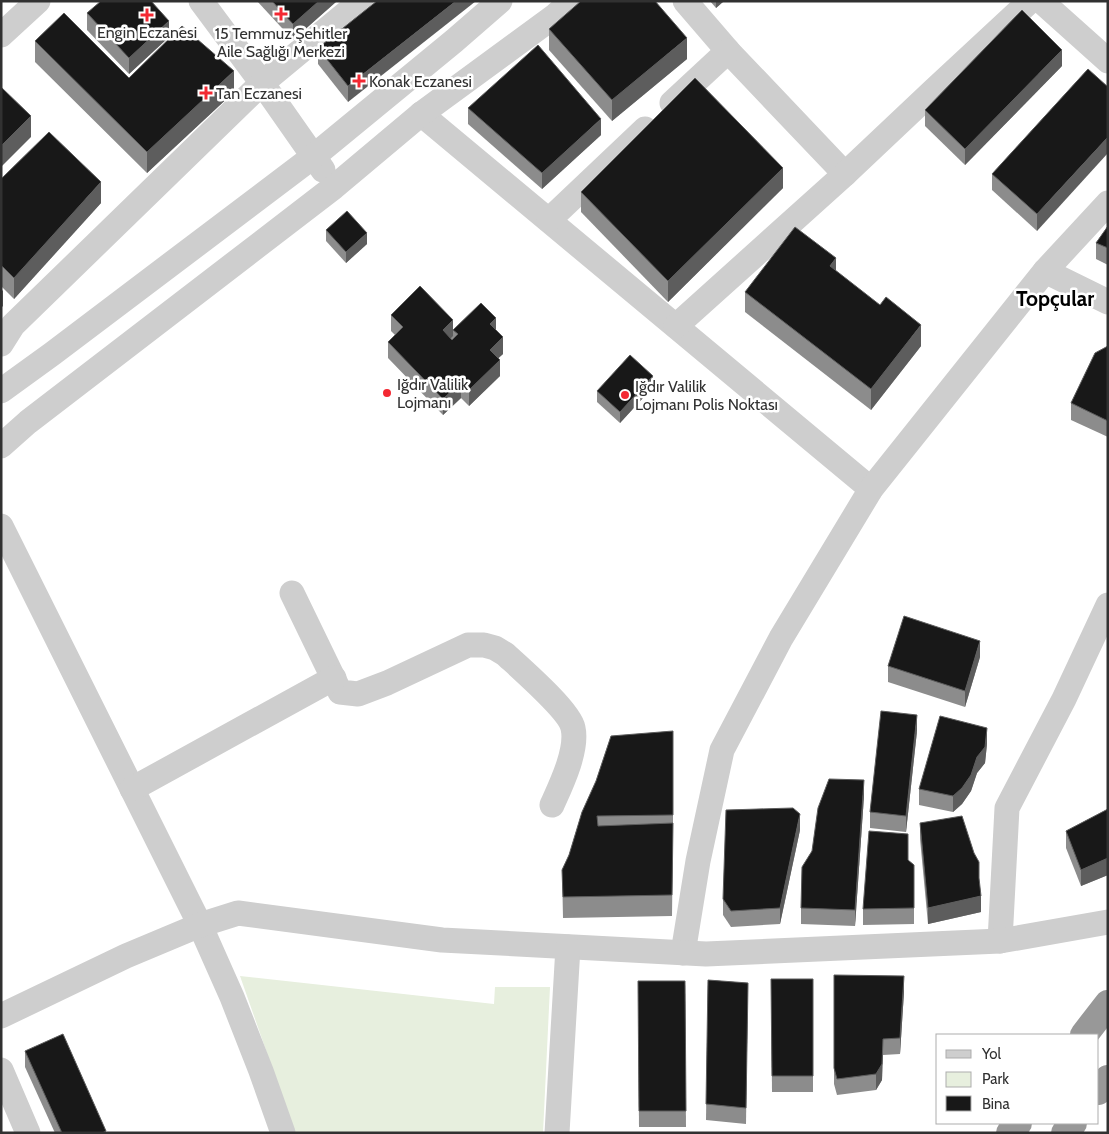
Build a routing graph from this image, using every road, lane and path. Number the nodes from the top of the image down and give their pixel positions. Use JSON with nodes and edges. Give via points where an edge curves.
{"nodes":[{"id":1,"x":38,"y":1,"type":"edge"},
{"id":2,"x":201,"y":1,"type":"edge"},
{"id":3,"x":361,"y":1,"type":"edge"},
{"id":4,"x":500,"y":1,"type":"edge"},
{"id":5,"x":571,"y":1,"type":"edge"},
{"id":6,"x":685,"y":1,"type":"edge"},
{"id":7,"x":1030,"y":1,"type":"edge"},
{"id":8,"x":1041,"y":1,"type":"edge"},
{"id":9,"x":1,"y":35,"type":"edge"},
{"id":10,"x":728,"y":51,"type":"junction"},
{"id":11,"x":1108,"y":60,"type":"edge"},
{"id":12,"x":262,"y":83,"type":"junction"},
{"id":13,"x":421,"y":114,"type":"junction"},
{"id":14,"x":314,"y":156,"type":"junction"},
{"id":15,"x":845,"y":174,"type":"junction"},
{"id":16,"x":334,"y":187,"type":"junction"},
{"id":17,"x":1108,"y":203,"type":"edge"},
{"id":18,"x":549,"y":220,"type":"junction"},
{"id":19,"x":1045,"y":271,"type":"junction"},
{"id":20,"x":1108,"y":302,"type":"edge"},
{"id":21,"x":676,"y":326,"type":"junction"},
{"id":22,"x":1,"y":344,"type":"edge"},
{"id":23,"x":1,"y":391,"type":"edge"},
{"id":24,"x":1,"y":446,"type":"edge"},
{"id":25,"x":871,"y":489,"type":"junction"},
{"id":26,"x":1,"y":526,"type":"edge"},
{"id":27,"x":292,"y":593,"type":"dead end"},
{"id":28,"x":1108,"y":605,"type":"edge"},
{"id":29,"x":334,"y":678,"type":"junction"},
{"id":30,"x":132,"y":788,"type":"junction"},
{"id":31,"x":552,"y":805,"type":"dead end"},
{"id":32,"x":1108,"y":922,"type":"edge"},
{"id":33,"x":200,"y":924,"type":"junction"},
{"id":34,"x":1000,"y":941,"type":"junction"},
{"id":35,"x":568,"y":947,"type":"junction"},
{"id":36,"x":683,"y":953,"type":"junction"},
{"id":37,"x":1108,"y":1004,"type":"edge"},
{"id":38,"x":1,"y":1016,"type":"edge"},
{"id":39,"x":1085,"y":1034,"type":"edge"},
{"id":40,"x":1,"y":1070,"type":"edge"},
{"id":41,"x":1108,"y":1079,"type":"edge"},
{"id":42,"x":1099,"y":1090,"type":"edge"},
{"id":43,"x":28,"y":1133,"type":"edge"},
{"id":44,"x":283,"y":1133,"type":"edge"},
{"id":45,"x":557,"y":1133,"type":"edge"}],
"edges":[{"from":1,"to":9,"type":"street"},
{"from":2,"to":12,"type":"street"},
{"from":3,"to":12,"type":"street"},
{"from":4,"to":14,"type":"street"},
{"from":5,"to":13,"type":"street"},
{"from":6,"to":10,"type":"street"},
{"from":7,"to":15,"type":"street"},
{"from":8,"to":11,"type":"street"},
{"from":10,"to":15,"type":"street"},
{"from":10,"to":18,"type":"street"},
{"from":12,"to":14,"type":"street"},
{"from":12,"to":22,"type":"street","via":[[13,325]]},
{"from":13,"to":16,"type":"street"},
{"from":13,"to":18,"type":"street"},
{"from":14,"to":16,"type":"street"},
{"from":14,"to":23,"type":"street"},
{"from":15,"to":21,"type":"street"},
{"from":16,"to":24,"type":"street"},
{"from":17,"to":19,"type":"street"},
{"from":18,"to":21,"type":"street"},
{"from":19,"to":20,"type":"street"},
{"from":19,"to":25,"type":"street"},
{"from":21,"to":25,"type":"street"},
{"from":25,"to":36,"type":"street","via":[[781,638],[722,750],[698,861]]},
{"from":26,"to":30,"type":"street"},
{"from":27,"to":29,"type":"street"},
{"from":28,"to":34,"type":"street","via":[[1007,808]]},
{"from":29,"to":30,"type":"street"},
{"from":29,"to":31,"type":"street","via":[[340,692],[358,694],[468,646],[496,648],[561,708],[573,726],[574,744]]},
{"from":30,"to":33,"type":"street"},
{"from":32,"to":34,"type":"street"},
{"from":33,"to":35,"type":"street","via":[[238,913],[442,940]]},
{"from":33,"to":38,"type":"street"},
{"from":33,"to":44,"type":"street","via":[[236,1006]]},
{"from":34,"to":36,"type":"street"},
{"from":35,"to":36,"type":"street"},
{"from":35,"to":45,"type":"street"},
{"from":37,"to":39,"type":"highway"},
{"from":40,"to":43,"type":"street"},
{"from":41,"to":42,"type":"highway"}]}
